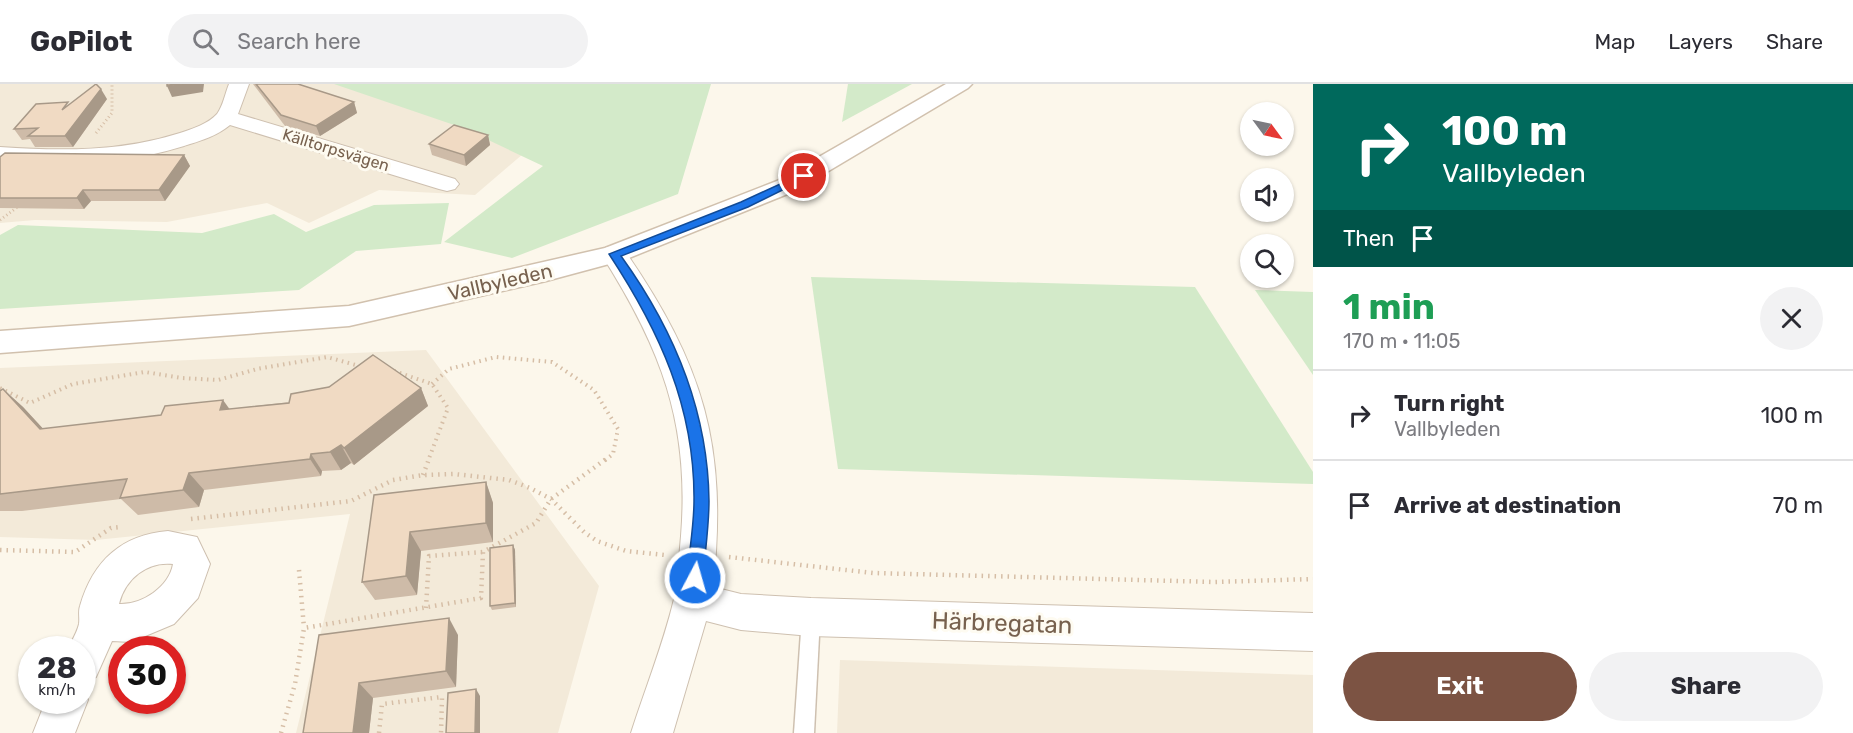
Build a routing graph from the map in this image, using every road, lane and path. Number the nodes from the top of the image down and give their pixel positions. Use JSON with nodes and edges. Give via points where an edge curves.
{"nodes":[{"id":1,"x":112,"y":84,"type":"edge"},
{"id":2,"x":239,"y":84,"type":"edge"},
{"id":3,"x":961,"y":84,"type":"edge"},
{"id":4,"x":226,"y":117,"type":"junction"},
{"id":5,"x":0,"y":154,"type":"edge"},
{"id":6,"x":75,"y":158,"type":"junction"},
{"id":7,"x":447,"y":184,"type":"dead end"},
{"id":8,"x":23,"y":202,"type":"edge"},
{"id":9,"x":0,"y":220,"type":"edge"},
{"id":10,"x":615,"y":254,"type":"junction"},
{"id":11,"x":0,"y":342,"type":"edge"},
{"id":12,"x":366,"y":367,"type":"edge"},
{"id":13,"x":385,"y":368,"type":"edge"},
{"id":14,"x":432,"y":384,"type":"junction"},
{"id":15,"x":0,"y":387,"type":"edge"},
{"id":16,"x":423,"y":475,"type":"junction"},
{"id":17,"x":551,"y":499,"type":"junction"},
{"id":18,"x":180,"y":520,"type":"dead end"},
{"id":19,"x":123,"y":527,"type":"dead end"},
{"id":20,"x":0,"y":550,"type":"edge"},
{"id":21,"x":483,"y":552,"type":"junction"},
{"id":22,"x":698,"y":556,"type":"junction"},
{"id":23,"x":299,"y":570,"type":"dead end"},
{"id":24,"x":1313,"y":579,"type":"edge"},
{"id":25,"x":693,"y":600,"type":"junction"},
{"id":26,"x":426,"y":608,"type":"junction"},
{"id":27,"x":811,"y":616,"type":"junction"},
{"id":28,"x":99,"y":622,"type":"dead end"},
{"id":29,"x":304,"y":628,"type":"junction"},
{"id":30,"x":1313,"y":632,"type":"edge"},
{"id":31,"x":93,"y":636,"type":"edge"},
{"id":32,"x":62,"y":714,"type":"edge"},
{"id":33,"x":54,"y":733,"type":"edge"},
{"id":34,"x":281,"y":733,"type":"edge"},
{"id":35,"x":379,"y":733,"type":"edge"},
{"id":36,"x":441,"y":733,"type":"edge"},
{"id":37,"x":652,"y":733,"type":"edge"},
{"id":38,"x":804,"y":733,"type":"edge"}],
"edges":[{"from":1,"to":6,"type":"path","via":[[112,113]]},
{"from":2,"to":4,"type":"street"},
{"from":3,"to":10,"type":"main road","name":"Vallbyleden","via":[[786,186]]},
{"from":4,"to":6,"type":"street","via":[[215,126],[170,144]]},
{"from":4,"to":7,"type":"street","name":"Källtorpsvägen"},
{"from":5,"to":6,"type":"street"},
{"from":8,"to":9,"type":"path"},
{"from":10,"to":11,"type":"main road","name":"Vallbyleden","via":[[349,316]]},
{"from":10,"to":22,"type":"street","via":[[663,337],[696,428],[702,483]]},
{"from":12,"to":15,"type":"path","via":[[327,357],[218,380],[145,372],[72,384],[30,404]]},
{"from":13,"to":14,"type":"path"},
{"from":14,"to":16,"type":"path","via":[[447,408]]},
{"from":14,"to":17,"type":"path","via":[[448,369],[496,357],[552,362],[594,390],[618,429],[613,454]]},
{"from":16,"to":17,"type":"path","via":[[509,480]]},
{"from":16,"to":18,"type":"path","via":[[393,480],[351,501]]},
{"from":17,"to":21,"type":"path","via":[[536,523]]},
{"from":17,"to":22,"type":"path","via":[[585,532],[612,547],[656,555]]},
{"from":19,"to":20,"type":"path","via":[[111,528],[75,552]]},
{"from":21,"to":26,"type":"path","via":[[481,598]]},
{"from":21,"to":26,"type":"path","via":[[429,556]]},
{"from":22,"to":24,"type":"path","via":[[745,557],[873,573],[1215,582]]},
{"from":22,"to":25,"type":"street"},
{"from":23,"to":29,"type":"path"},
{"from":25,"to":27,"type":"street","name":"Härbregatan","via":[[741,612]]},
{"from":25,"to":37,"type":"street"},
{"from":26,"to":29,"type":"path"},
{"from":27,"to":30,"type":"street","name":"Härbregatan"},
{"from":27,"to":38,"type":"lane"},
{"from":28,"to":31,"type":"street"},
{"from":29,"to":34,"type":"path","via":[[296,684]]},
{"from":32,"to":33,"type":"street"},
{"from":35,"to":36,"type":"path","via":[[382,704],[442,697]]}]}
